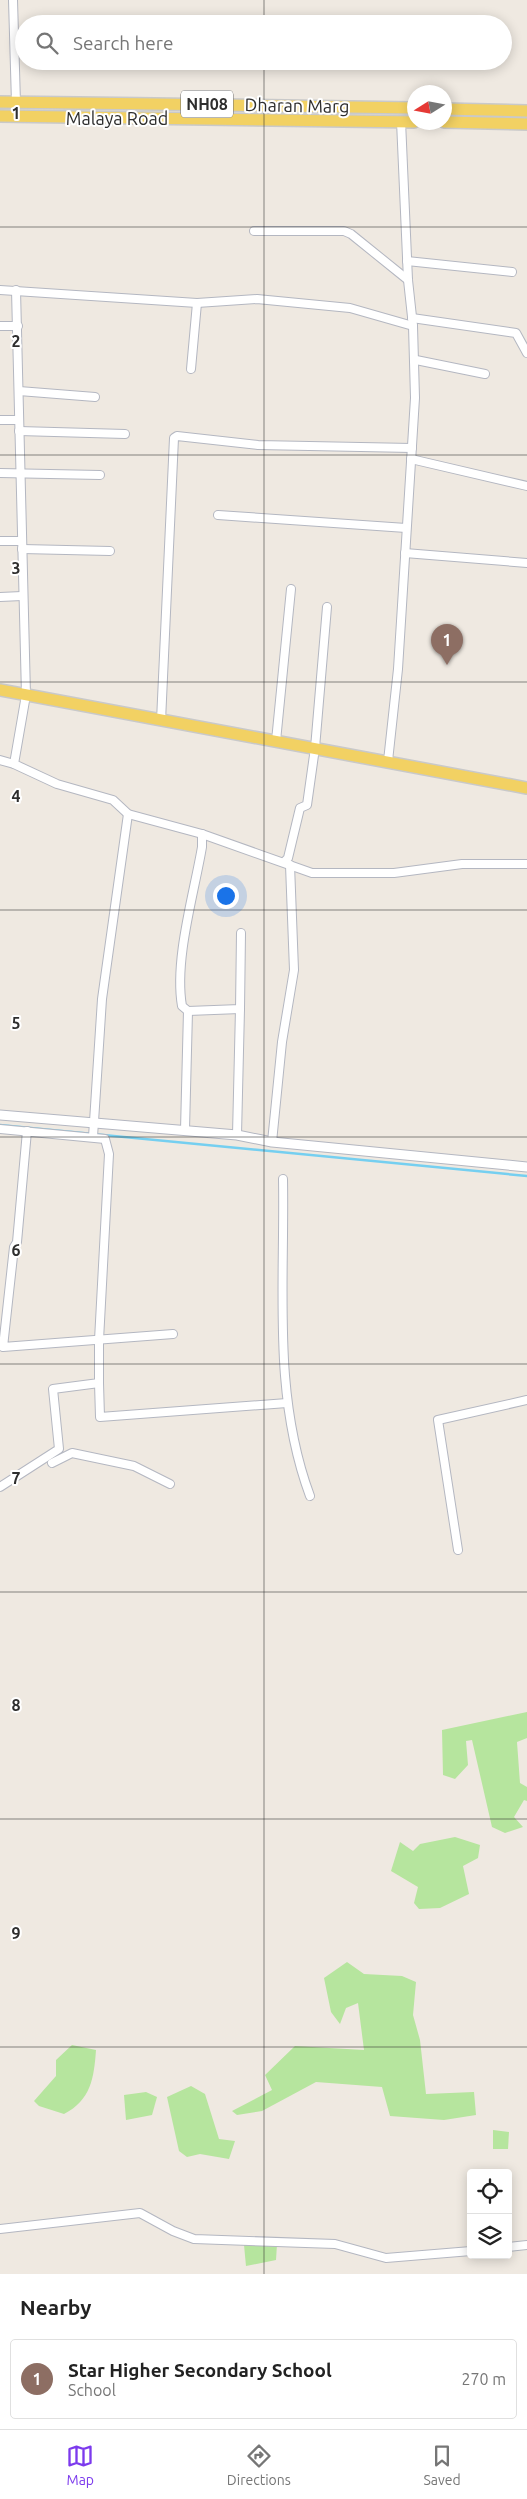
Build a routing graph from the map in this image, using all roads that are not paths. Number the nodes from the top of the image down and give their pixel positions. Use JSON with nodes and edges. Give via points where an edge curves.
{"nodes":[{"id":1,"x":13,"y":0,"type":"edge"},
{"id":2,"x":15,"y":69,"type":"edge"},
{"id":3,"x":15,"y":70,"type":"edge"},
{"id":4,"x":0,"y":102,"type":"edge"},
{"id":5,"x":16,"y":103,"type":"junction"},
{"id":6,"x":372,"y":107,"type":"junction"},
{"id":7,"x":407,"y":108,"type":"edge"},
{"id":8,"x":452,"y":109,"type":"edge"},
{"id":9,"x":527,"y":110,"type":"edge"},
{"id":10,"x":0,"y":116,"type":"edge"},
{"id":11,"x":372,"y":121,"type":"junction"},
{"id":12,"x":401,"y":121,"type":"junction"},
{"id":13,"x":407,"y":121,"type":"edge"},
{"id":14,"x":452,"y":122,"type":"edge"},
{"id":15,"x":527,"y":124,"type":"edge"},
{"id":16,"x":254,"y":231,"type":"dead end"},
{"id":17,"x":407,"y":261,"type":"junction"},
{"id":18,"x":512,"y":272,"type":"dead end"},
{"id":19,"x":408,"y":280,"type":"junction"},
{"id":20,"x":0,"y":290,"type":"edge"},
{"id":21,"x":16,"y":290,"type":"junction"},
{"id":22,"x":197,"y":303,"type":"junction"},
{"id":23,"x":412,"y":318,"type":"junction"},
{"id":24,"x":0,"y":326,"type":"edge"},
{"id":25,"x":18,"y":326,"type":"junction"},
{"id":26,"x":413,"y":326,"type":"junction"},
{"id":27,"x":527,"y":352,"type":"edge"},
{"id":28,"x":416,"y":360,"type":"junction"},
{"id":29,"x":191,"y":370,"type":"dead end"},
{"id":30,"x":485,"y":374,"type":"dead end"},
{"id":31,"x":19,"y":391,"type":"junction"},
{"id":32,"x":95,"y":397,"type":"dead end"},
{"id":33,"x":0,"y":420,"type":"edge"},
{"id":34,"x":19,"y":420,"type":"junction"},
{"id":35,"x":18,"y":432,"type":"junction"},
{"id":36,"x":125,"y":434,"type":"dead end"},
{"id":37,"x":412,"y":448,"type":"junction"},
{"id":38,"x":411,"y":459,"type":"junction"},
{"id":39,"x":0,"y":473,"type":"edge"},
{"id":40,"x":20,"y":474,"type":"junction"},
{"id":41,"x":100,"y":475,"type":"dead end"},
{"id":42,"x":527,"y":486,"type":"edge"},
{"id":43,"x":218,"y":515,"type":"dead end"},
{"id":44,"x":406,"y":528,"type":"junction"},
{"id":45,"x":0,"y":541,"type":"edge"},
{"id":46,"x":22,"y":545,"type":"junction"},
{"id":47,"x":110,"y":552,"type":"dead end"},
{"id":48,"x":405,"y":552,"type":"junction"},
{"id":49,"x":527,"y":563,"type":"edge"},
{"id":50,"x":291,"y":590,"type":"dead end"},
{"id":51,"x":22,"y":596,"type":"junction"},
{"id":52,"x":0,"y":597,"type":"edge"},
{"id":53,"x":327,"y":607,"type":"dead end"},
{"id":54,"x":0,"y":690,"type":"edge"},
{"id":55,"x":26,"y":695,"type":"junction"},
{"id":56,"x":161,"y":721,"type":"junction"},
{"id":57,"x":276,"y":741,"type":"junction"},
{"id":58,"x":315,"y":748,"type":"junction"},
{"id":59,"x":0,"y":760,"type":"edge"},
{"id":60,"x":388,"y":760,"type":"junction"},
{"id":61,"x":14,"y":764,"type":"junction"},
{"id":62,"x":527,"y":788,"type":"edge"},
{"id":63,"x":128,"y":814,"type":"junction"},
{"id":64,"x":202,"y":834,"type":"junction"},
{"id":65,"x":287,"y":864,"type":"junction"},
{"id":66,"x":527,"y":864,"type":"edge"},
{"id":67,"x":241,"y":933,"type":"dead end"},
{"id":68,"x":240,"y":1009,"type":"junction"},
{"id":69,"x":188,"y":1011,"type":"junction"},
{"id":70,"x":0,"y":1115,"type":"edge"},
{"id":71,"x":94,"y":1126,"type":"junction"},
{"id":72,"x":0,"y":1129,"type":"edge"},
{"id":73,"x":185,"y":1130,"type":"junction"},
{"id":74,"x":27,"y":1131,"type":"junction"},
{"id":75,"x":237,"y":1135,"type":"junction"},
{"id":76,"x":93,"y":1137,"type":"junction"},
{"id":77,"x":272,"y":1142,"type":"junction"},
{"id":78,"x":527,"y":1167,"type":"edge"},
{"id":79,"x":284,"y":1179,"type":"dead end"},
{"id":80,"x":173,"y":1334,"type":"dead end"},
{"id":81,"x":99,"y":1340,"type":"junction"},
{"id":82,"x":99,"y":1383,"type":"junction"},
{"id":83,"x":527,"y":1400,"type":"edge"},
{"id":84,"x":287,"y":1403,"type":"junction"},
{"id":85,"x":52,"y":1463,"type":"dead end"},
{"id":86,"x":170,"y":1484,"type":"dead end"},
{"id":87,"x":0,"y":1487,"type":"edge"},
{"id":88,"x":310,"y":1496,"type":"dead end"},
{"id":89,"x":458,"y":1550,"type":"dead end"},
{"id":90,"x":0,"y":2229,"type":"edge"},
{"id":91,"x":527,"y":2245,"type":"edge"},
{"id":92,"x":512,"y":2247,"type":"edge"},
{"id":93,"x":467,"y":2251,"type":"edge"}],
"edges":[{"from":1,"to":2,"type":"street"},
{"from":3,"to":5,"type":"street"},
{"from":4,"to":5,"type":"main road","name":"Dharan Marg","number":"NH08"},
{"from":5,"to":6,"type":"main road","name":"Dharan Marg","number":"NH08"},
{"from":6,"to":7,"type":"main road","name":"Dharan Marg","number":"NH08"},
{"from":6,"to":11,"type":"main road"},
{"from":8,"to":9,"type":"main road"},
{"from":10,"to":11,"type":"main road","name":"Malaya Road","number":"NH08"},
{"from":11,"to":12,"type":"main road","name":"Malaya Road","number":"NH08"},
{"from":12,"to":13,"type":"main road","name":"Malaya Road","number":"NH08"},
{"from":12,"to":17,"type":"street"},
{"from":14,"to":15,"type":"main road"},
{"from":16,"to":19,"type":"street","via":[[351,234]]},
{"from":17,"to":18,"type":"street"},
{"from":17,"to":19,"type":"street"},
{"from":19,"to":23,"type":"street"},
{"from":20,"to":21,"type":"street"},
{"from":21,"to":22,"type":"street"},
{"from":21,"to":25,"type":"street"},
{"from":22,"to":26,"type":"street","via":[[258,299],[350,308]]},
{"from":22,"to":29,"type":"street"},
{"from":23,"to":26,"type":"street"},
{"from":23,"to":27,"type":"street","via":[[516,333]]},
{"from":24,"to":25,"type":"street"},
{"from":25,"to":31,"type":"street"},
{"from":26,"to":28,"type":"street"},
{"from":28,"to":30,"type":"street"},
{"from":28,"to":37,"type":"street"},
{"from":31,"to":32,"type":"street"},
{"from":31,"to":34,"type":"street"},
{"from":33,"to":34,"type":"street"},
{"from":34,"to":35,"type":"street"},
{"from":35,"to":36,"type":"street"},
{"from":35,"to":40,"type":"street"},
{"from":37,"to":38,"type":"street"},
{"from":37,"to":56,"type":"street","via":[[258,445],[174,438]]},
{"from":38,"to":42,"type":"street"},
{"from":38,"to":44,"type":"street"},
{"from":39,"to":40,"type":"street"},
{"from":40,"to":41,"type":"street"},
{"from":40,"to":46,"type":"street"},
{"from":43,"to":44,"type":"street"},
{"from":44,"to":48,"type":"street"},
{"from":45,"to":46,"type":"street"},
{"from":46,"to":47,"type":"street"},
{"from":46,"to":51,"type":"street"},
{"from":48,"to":49,"type":"street"},
{"from":48,"to":60,"type":"street"},
{"from":50,"to":57,"type":"street"},
{"from":51,"to":52,"type":"street"},
{"from":51,"to":55,"type":"street"},
{"from":53,"to":58,"type":"street"},
{"from":54,"to":55,"type":"main road"},
{"from":55,"to":56,"type":"main road"},
{"from":55,"to":61,"type":"street"},
{"from":56,"to":57,"type":"main road"},
{"from":57,"to":58,"type":"main road"},
{"from":58,"to":60,"type":"main road"},
{"from":58,"to":65,"type":"street","via":[[307,805],[300,808]]},
{"from":59,"to":61,"type":"street"},
{"from":60,"to":62,"type":"main road"},
{"from":61,"to":63,"type":"street","via":[[57,784],[113,800]]},
{"from":63,"to":64,"type":"street"},
{"from":63,"to":71,"type":"street","via":[[102,999]]},
{"from":64,"to":65,"type":"street"},
{"from":64,"to":69,"type":"street","via":[[180,991],[182,1006]]},
{"from":65,"to":66,"type":"street","via":[[312,873],[394,873],[462,864]]},
{"from":65,"to":77,"type":"street","via":[[294,970],[282,1042]]},
{"from":67,"to":68,"type":"street"},
{"from":68,"to":69,"type":"street"},
{"from":68,"to":75,"type":"street"},
{"from":69,"to":73,"type":"street"},
{"from":70,"to":71,"type":"street"},
{"from":71,"to":73,"type":"street"},
{"from":71,"to":76,"type":"street"},
{"from":72,"to":74,"type":"street"},
{"from":73,"to":75,"type":"street"},
{"from":74,"to":76,"type":"street"},
{"from":74,"to":81,"type":"street","via":[[3,1348]]},
{"from":75,"to":77,"type":"street"},
{"from":76,"to":81,"type":"street","via":[[104,1139],[109,1154]]},
{"from":77,"to":78,"type":"street"},
{"from":79,"to":84,"type":"street","via":[[281,1341]]},
{"from":80,"to":81,"type":"street"},
{"from":81,"to":82,"type":"street"},
{"from":82,"to":84,"type":"street","via":[[100,1417]]},
{"from":82,"to":87,"type":"street","via":[[54,1389],[59,1449]]},
{"from":83,"to":89,"type":"street","via":[[438,1420]]},
{"from":84,"to":88,"type":"street","via":[[298,1465]]},
{"from":85,"to":86,"type":"street","via":[[72,1453],[134,1466]]},
{"from":90,"to":93,"type":"street","via":[[140,2213],[194,2239],[335,2244],[386,2258]]},
{"from":91,"to":92,"type":"street"}]}
